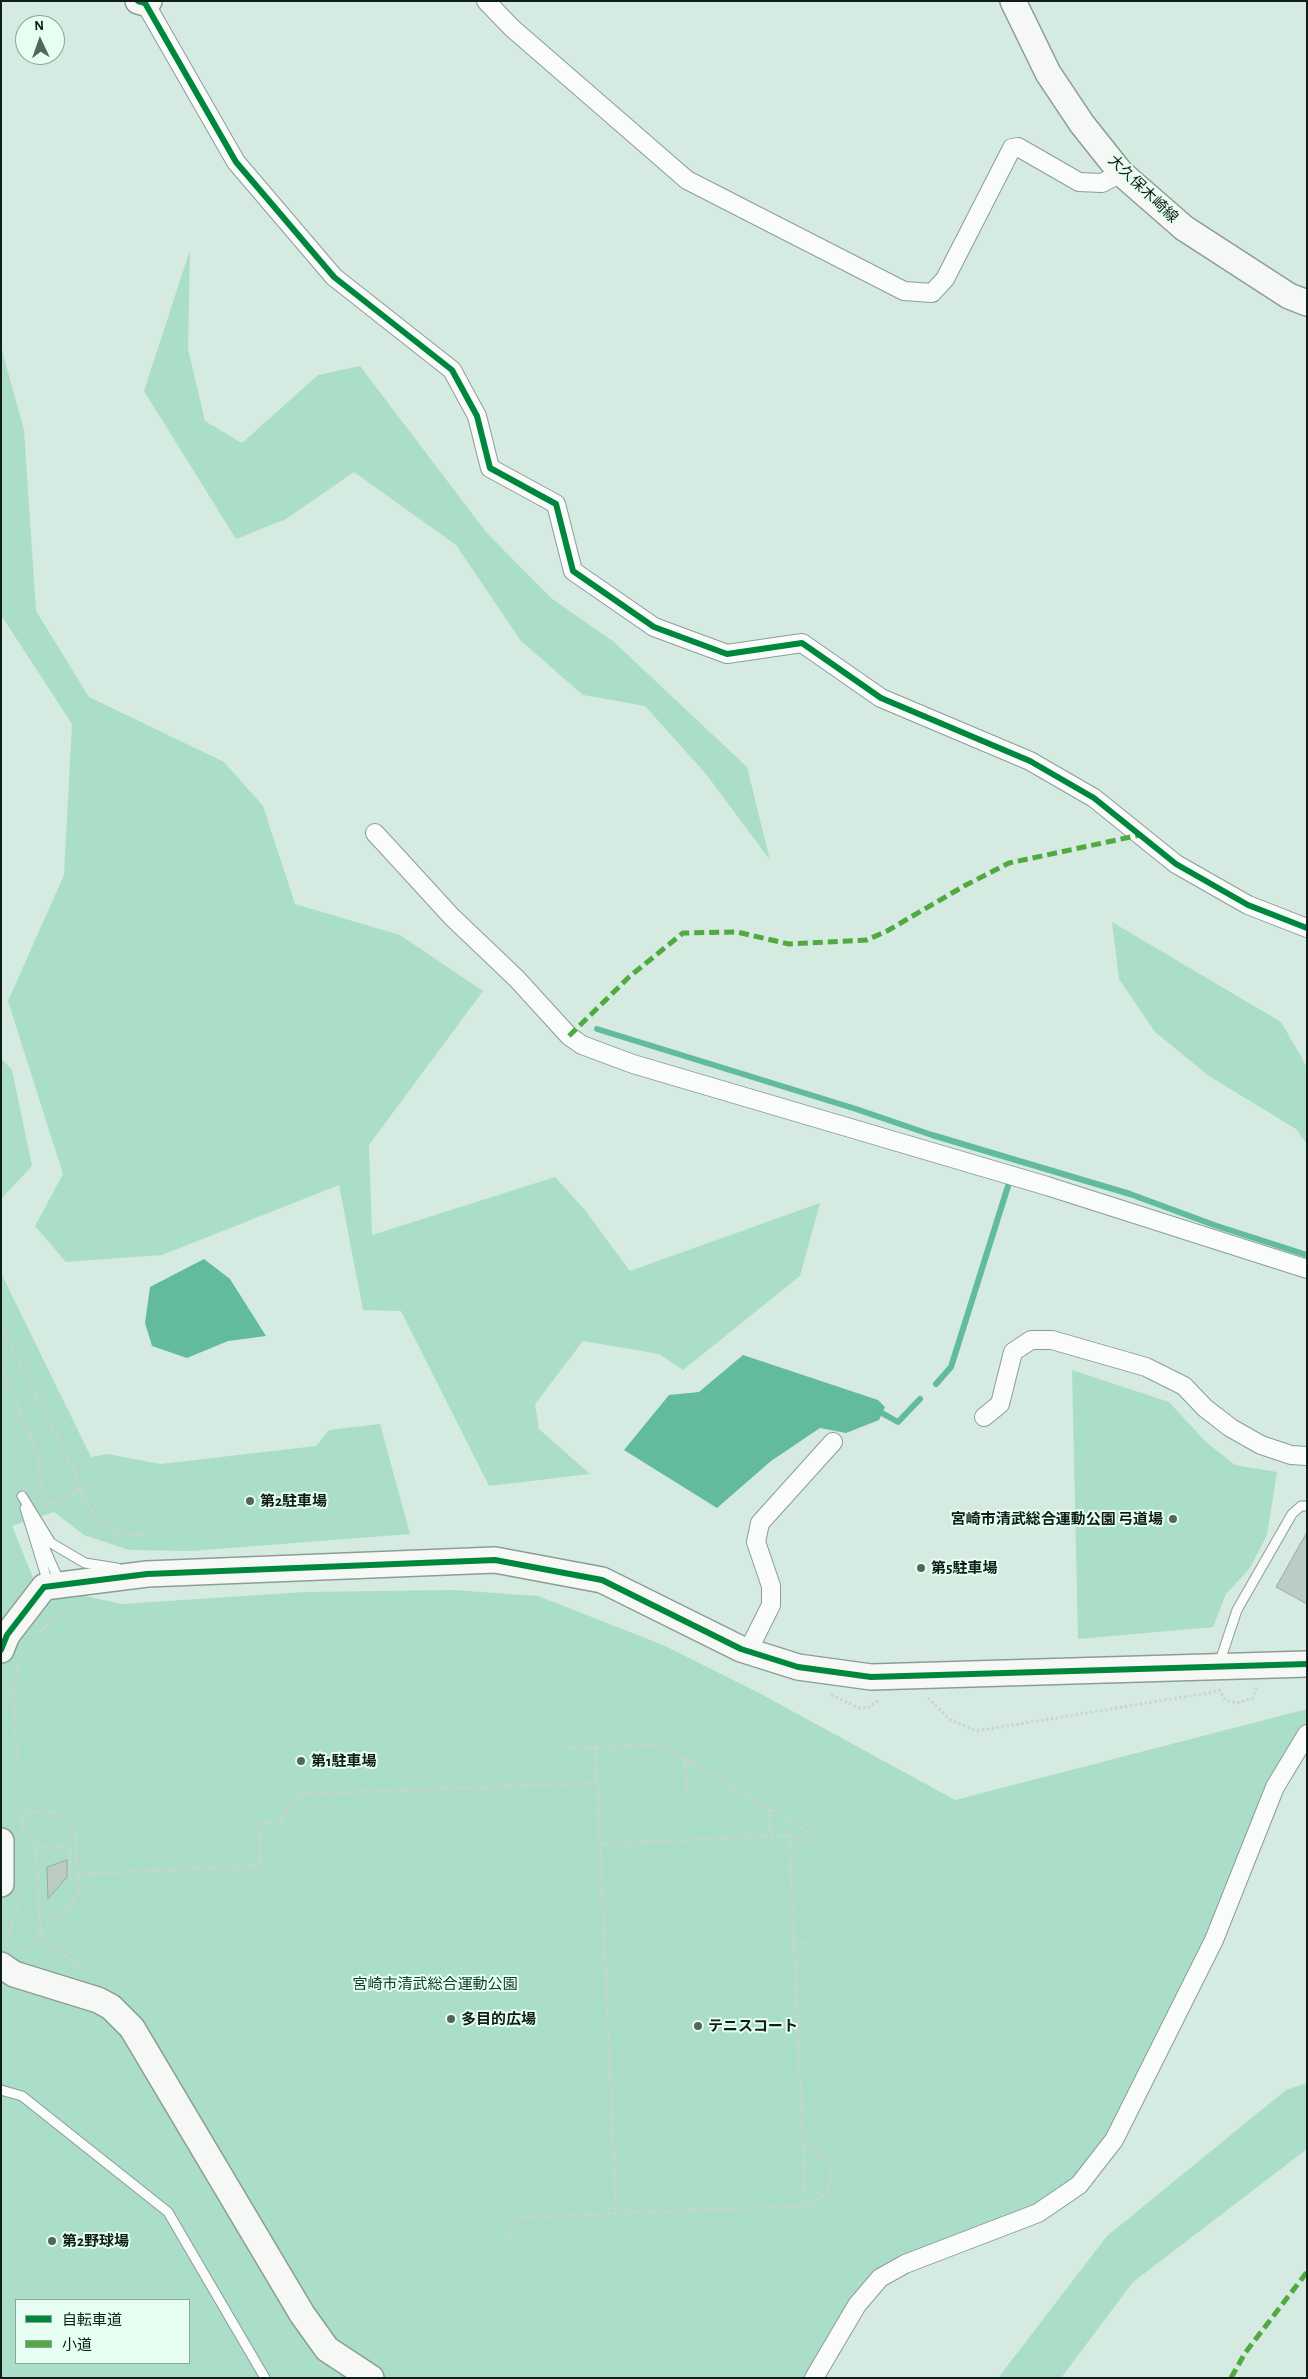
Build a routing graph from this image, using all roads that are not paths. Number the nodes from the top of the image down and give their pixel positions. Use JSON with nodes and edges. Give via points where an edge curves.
{"nodes":[{"id":1,"x":486,"y":1,"type":"edge"},
{"id":2,"x":1013,"y":1,"type":"edge"},
{"id":3,"x":144,"y":2,"type":"edge"},
{"id":4,"x":1122,"y":172,"type":"junction"},
{"id":5,"x":1307,"y":303,"type":"edge"},
{"id":6,"x":375,"y":833,"type":"dead end"},
{"id":7,"x":1307,"y":928,"type":"edge"},
{"id":8,"x":1307,"y":1269,"type":"edge"},
{"id":9,"x":984,"y":1417,"type":"dead end"},
{"id":10,"x":833,"y":1442,"type":"dead end"},
{"id":11,"x":1307,"y":1456,"type":"edge"},
{"id":12,"x":22,"y":1496,"type":"junction"},
{"id":13,"x":1307,"y":1506,"type":"edge"},
{"id":14,"x":147,"y":1574,"type":"junction"},
{"id":15,"x":53,"y":1586,"type":"junction"},
{"id":16,"x":748,"y":1651,"type":"junction"},
{"id":17,"x":10,"y":1655,"type":"edge"},
{"id":18,"x":1307,"y":1664,"type":"edge"},
{"id":19,"x":1218,"y":1676,"type":"junction"},
{"id":20,"x":1307,"y":1734,"type":"edge"},
{"id":21,"x":1,"y":1841,"type":"edge"},
{"id":22,"x":1,"y":1884,"type":"edge"},
{"id":23,"x":11,"y":1959,"type":"edge"},
{"id":24,"x":1,"y":2090,"type":"edge"},
{"id":25,"x":265,"y":2378,"type":"edge"},
{"id":26,"x":371,"y":2378,"type":"edge"},
{"id":27,"x":814,"y":2378,"type":"edge"}],
"edges":[{"from":1,"to":4,"type":"street","via":[[512,28],[687,180],[904,291],[932,293],[945,279],[1012,148],[1018,147],[1078,182],[1102,183]]},
{"from":2,"to":4,"type":"street","name":"大久保木崎線","via":[[1048,73],[1082,124]]},
{"from":3,"to":7,"type":"street","via":[[236,162],[334,277],[452,370],[478,416],[490,468],[556,504],[573,571],[654,627],[727,654],[802,643],[881,698],[1030,761],[1094,798],[1176,864],[1248,905]]},
{"from":4,"to":5,"type":"street","name":"大久保木崎線","via":[[1184,228],[1289,296]]},
{"from":6,"to":8,"type":"street","via":[[452,918],[517,979],[569,1036],[582,1045],[633,1064],[1047,1186]]},
{"from":9,"to":11,"type":"street","via":[[1000,1404],[1013,1352],[1031,1340],[1052,1340],[1146,1367],[1184,1386],[1231,1428],[1261,1445],[1291,1455]]},
{"from":10,"to":16,"type":"street","via":[[760,1523],[756,1542],[772,1586],[771,1605]]},
{"from":12,"to":14,"type":"lane","via":[[51,1543],[85,1563]]},
{"from":12,"to":15,"type":"lane"},
{"from":12,"to":15,"type":"lane","via":[[45,1573]]},
{"from":13,"to":19,"type":"lane","via":[[1301,1506],[1292,1514],[1237,1610]]},
{"from":14,"to":15,"type":"street"},
{"from":14,"to":16,"type":"street","via":[[495,1560],[602,1580]]},
{"from":15,"to":17,"type":"street","via":[[7,1635]]},
{"from":16,"to":19,"type":"street","via":[[798,1668],[871,1677]]},
{"from":18,"to":19,"type":"street"},
{"from":20,"to":27,"type":"street","via":[[1275,1786],[1214,1940],[1114,2140],[1079,2185],[1038,2213],[905,2264],[880,2278],[857,2305]]},
{"from":21,"to":22,"type":"street"},
{"from":23,"to":26,"type":"street","via":[[14,1974],[98,2000],[111,2007],[132,2028],[302,2314],[327,2349]]},
{"from":24,"to":25,"type":"lane","via":[[22,2096],[168,2212]]}]}
